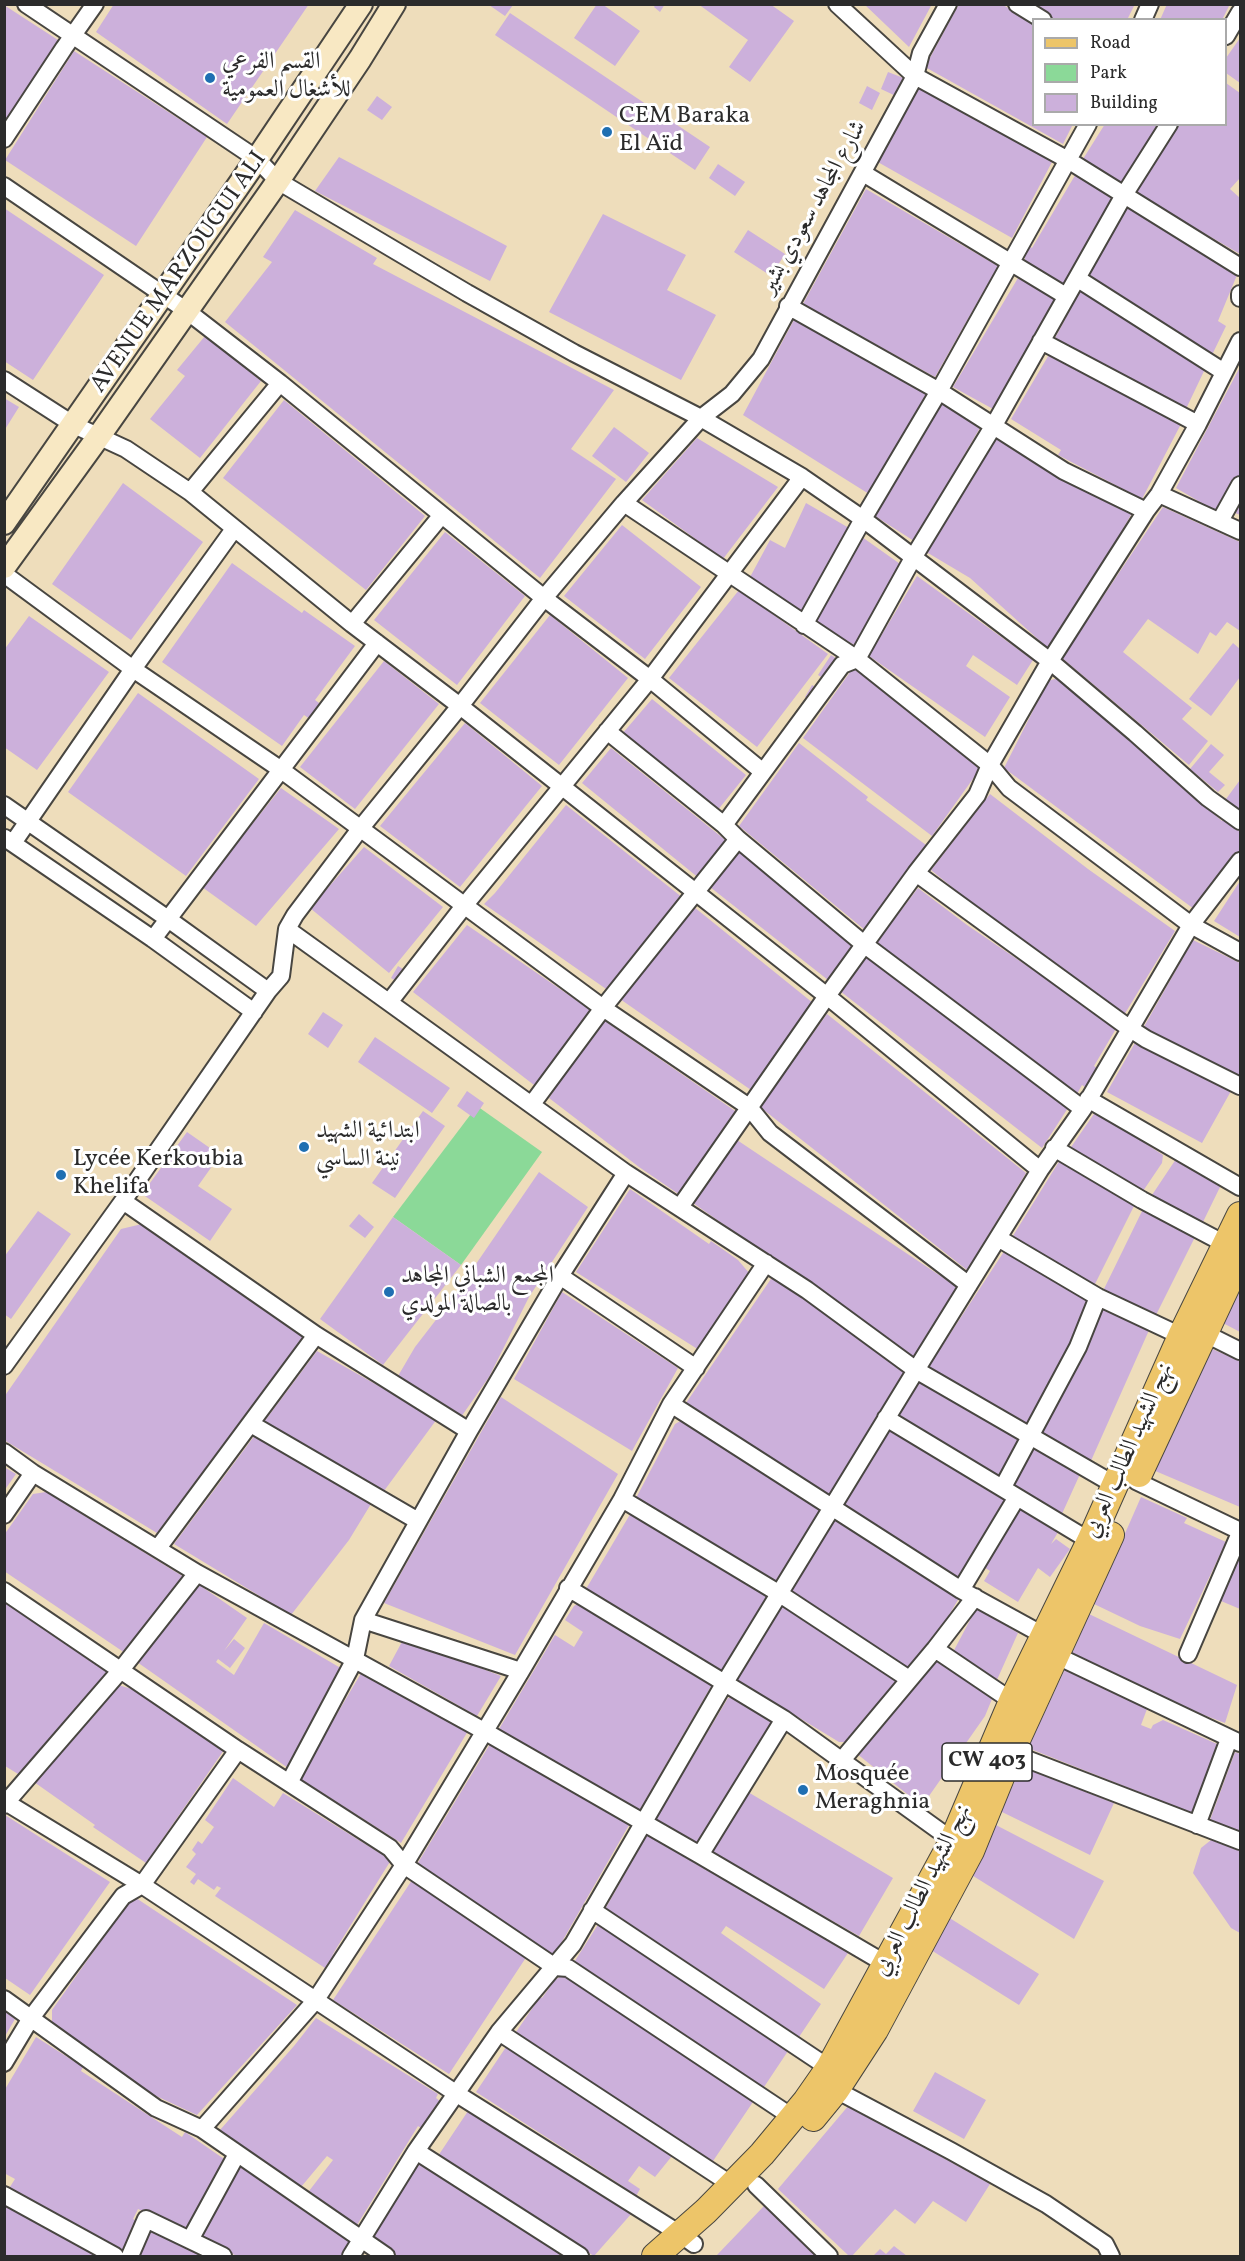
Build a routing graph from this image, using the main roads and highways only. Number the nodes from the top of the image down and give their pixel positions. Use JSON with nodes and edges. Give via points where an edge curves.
{"nodes":[{"id":1,"x":361,"y":4,"type":"edge"},
{"id":2,"x":394,"y":4,"type":"edge"},
{"id":3,"x":4,"y":523,"type":"edge"},
{"id":4,"x":4,"y":567,"type":"edge"},
{"id":5,"x":1240,"y":1215,"type":"edge"},
{"id":6,"x":1234,"y":1251,"type":"edge"},
{"id":7,"x":1125,"y":1483,"type":"junction"},
{"id":8,"x":1049,"y":1645,"type":"junction"},
{"id":9,"x":962,"y":1846,"type":"junction"},
{"id":10,"x":832,"y":2079,"type":"junction"},
{"id":11,"x":744,"y":2185,"type":"junction"},
{"id":12,"x":685,"y":2245,"type":"edge"},
{"id":13,"x":655,"y":2256,"type":"edge"}],
"edges":[{"from":1,"to":3,"type":"main road","name":"AVENUE MARZOUGUI ALI"},
{"from":2,"to":4,"type":"main road","name":"AVENUE MARZOUGUI ALI","via":[[278,181]]},
{"from":5,"to":6,"type":"main road","name":"نهج الشهيد الطالب العربي","number":"CW 403"},
{"from":6,"to":7,"type":"main road","name":"نهج الشهيد الطالب العربي","number":"CW 403"},
{"from":7,"to":8,"type":"main road","name":"نهج الشهيد الطالب العربي","number":"CW 403"},
{"from":7,"to":8,"type":"main road","name":"نهج الشهيد الطالب العربي","number":"CW 403","via":[[1090,1541]]},
{"from":8,"to":9,"type":"main road","name":"نهج الشهيد الطالب العربي","number":"CW 403","via":[[1011,1753]]},
{"from":8,"to":9,"type":"main road","name":"نهج الشهيد الطالب العربي","number":"CW 403","via":[[1012,1701]]},
{"from":9,"to":10,"type":"main road","name":"نهج الشهيد الطالب العربي","number":"CW 403","via":[[886,1965]]},
{"from":9,"to":10,"type":"main road","name":"نهج الشهيد الطالب العربي","number":"CW 403","via":[[875,2030]]},
{"from":10,"to":11,"type":"main road","name":"نهج الشهيد الطالب العربي","number":"CW 403"},
{"from":10,"to":11,"type":"main road","name":"نهج الشهيد الطالب العربي","number":"CW 403","via":[[792,2117]]},
{"from":11,"to":12,"type":"main road","name":"نهج الشهيد الطالب العربي","number":"CW 403"},
{"from":12,"to":13,"type":"main road","name":"نهج الشهيد الطالب العربي","number":"CW 403"}]}
